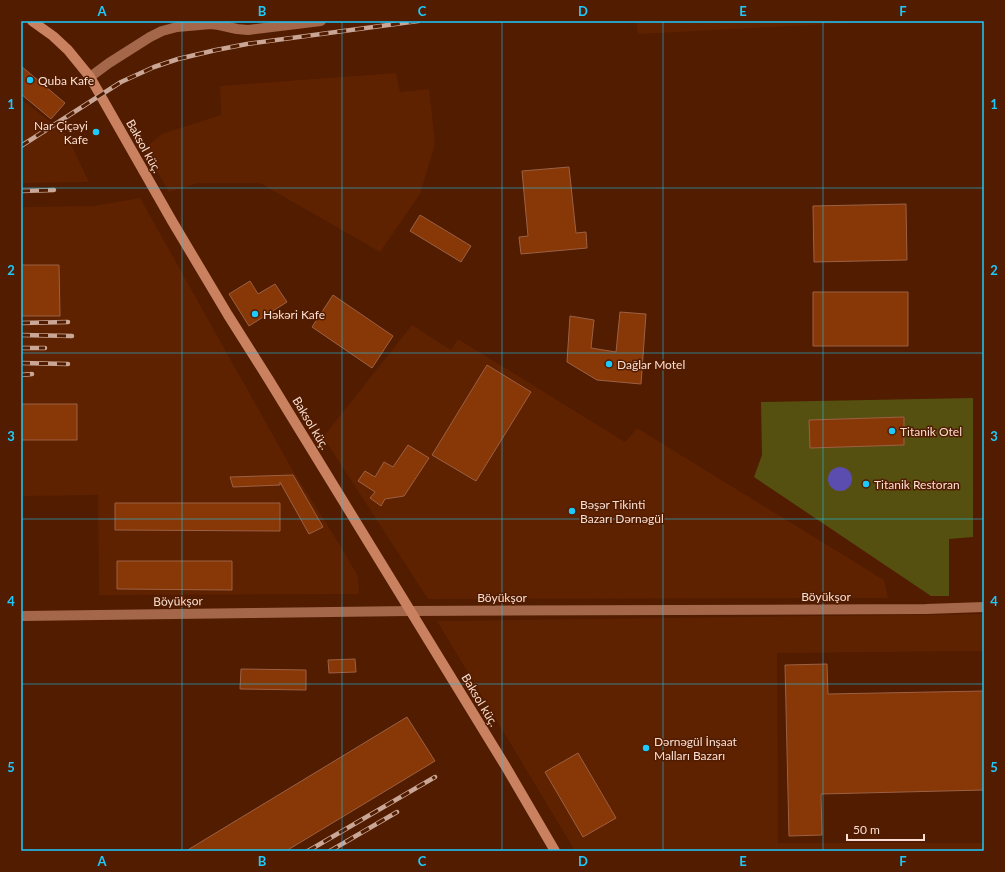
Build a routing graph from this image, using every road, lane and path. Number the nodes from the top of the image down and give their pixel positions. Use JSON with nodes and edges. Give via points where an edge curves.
{"nodes":[{"id":1,"x":32,"y":21,"type":"edge"},
{"id":2,"x":321,"y":21,"type":"edge"},
{"id":3,"x":90,"y":77,"type":"junction"},
{"id":4,"x":984,"y":607,"type":"edge"},
{"id":5,"x":410,"y":611,"type":"junction"},
{"id":6,"x":21,"y":616,"type":"edge"},
{"id":7,"x":554,"y":851,"type":"edge"}],
"edges":[{"from":1,"to":3,"type":"main road","name":"Baksol küç.","via":[[68,50]]},
{"from":2,"to":3,"type":"street","via":[[248,30],[211,24],[177,27],[162,31]]},
{"from":3,"to":5,"type":"main road","name":"Baksol küç.","via":[[172,221]]},
{"from":4,"to":5,"type":"street","name":"Böyükşor"},
{"from":5,"to":6,"type":"street","name":"Böyükşor"},
{"from":5,"to":7,"type":"main road","name":"Baksol küç.","via":[[506,767]]}]}
